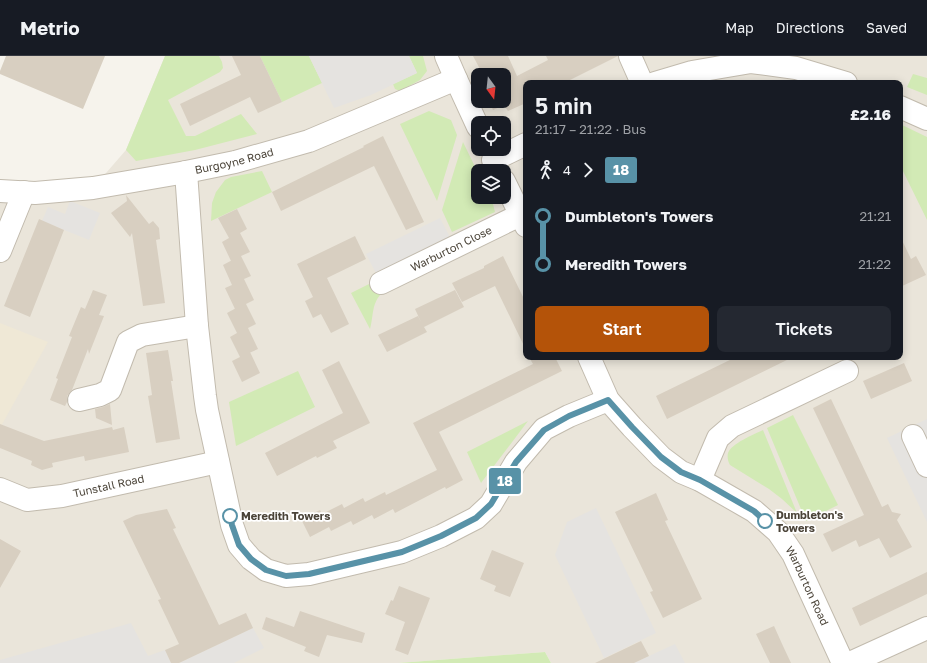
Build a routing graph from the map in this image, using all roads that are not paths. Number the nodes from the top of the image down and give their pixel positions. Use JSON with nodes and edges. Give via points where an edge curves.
{"nodes":[{"id":1,"x":446,"y":56,"type":"edge"},
{"id":2,"x":630,"y":56,"type":"edge"},
{"id":3,"x":456,"y":79,"type":"junction"},
{"id":4,"x":641,"y":80,"type":"edge"},
{"id":5,"x":665,"y":80,"type":"edge"},
{"id":6,"x":836,"y":80,"type":"edge"},
{"id":7,"x":903,"y":108,"type":"edge"},
{"id":8,"x":473,"y":116,"type":"edge"},
{"id":9,"x":927,"y":119,"type":"edge"},
{"id":10,"x":523,"y":146,"type":"edge"},
{"id":11,"x":494,"y":160,"type":"edge"},
{"id":12,"x":186,"y":172,"type":"junction"},
{"id":13,"x":0,"y":191,"type":"edge"},
{"id":14,"x":24,"y":192,"type":"junction"},
{"id":15,"x":511,"y":195,"type":"edge"},
{"id":16,"x":523,"y":220,"type":"edge"},
{"id":17,"x":0,"y":251,"type":"edge"},
{"id":18,"x":381,"y":283,"type":"dead end"},
{"id":19,"x":197,"y":326,"type":"junction"},
{"id":20,"x":591,"y":360,"type":"edge"},
{"id":21,"x":847,"y":371,"type":"dead end"},
{"id":22,"x":79,"y":400,"type":"dead end"},
{"id":23,"x":608,"y":400,"type":"junction"},
{"id":24,"x":913,"y":436,"type":"dead end"},
{"id":25,"x":218,"y":462,"type":"junction"},
{"id":26,"x":927,"y":466,"type":"edge"},
{"id":27,"x":700,"y":480,"type":"junction"},
{"id":28,"x":0,"y":488,"type":"edge"},
{"id":29,"x":927,"y":628,"type":"edge"},
{"id":30,"x":843,"y":663,"type":"edge"},
{"id":31,"x":850,"y":663,"type":"edge"}],
"edges":[{"from":1,"to":3,"type":"street"},
{"from":2,"to":4,"type":"street"},
{"from":3,"to":8,"type":"street"},
{"from":3,"to":12,"type":"street","name":"Burgoyne Road","via":[[309,141],[235,162]]},
{"from":5,"to":6,"type":"street","via":[[692,72],[751,62],[796,68]]},
{"from":7,"to":9,"type":"street"},
{"from":10,"to":11,"type":"street"},
{"from":12,"to":14,"type":"street","name":"Burgoyne Road","via":[[93,188]]},
{"from":12,"to":19,"type":"street"},
{"from":13,"to":14,"type":"street","name":"Burgoyne Road"},
{"from":14,"to":17,"type":"street"},
{"from":15,"to":16,"type":"street"},
{"from":16,"to":18,"type":"street","name":"Warburton Close"},
{"from":19,"to":22,"type":"street","via":[[142,335],[128,342],[110,390]]},
{"from":19,"to":25,"type":"street","via":[[205,396]]},
{"from":20,"to":23,"type":"street","name":"Warburton Road"},
{"from":21,"to":27,"type":"street","via":[[732,426],[718,438]]},
{"from":23,"to":25,"type":"street","via":[[569,416],[544,430],[516,462],[491,504],[476,518],[402,552],[309,574],[286,576],[266,570],[251,559],[239,545]]},
{"from":23,"to":27,"type":"street","name":"Warburton Road","via":[[661,457],[681,472]]},
{"from":24,"to":26,"type":"street"},
{"from":25,"to":28,"type":"street","name":"Tunstall Road","via":[[27,500]]},
{"from":27,"to":30,"type":"street","name":"Warburton Road","via":[[754,511],[778,532],[793,554]]},
{"from":29,"to":31,"type":"street"}]}
